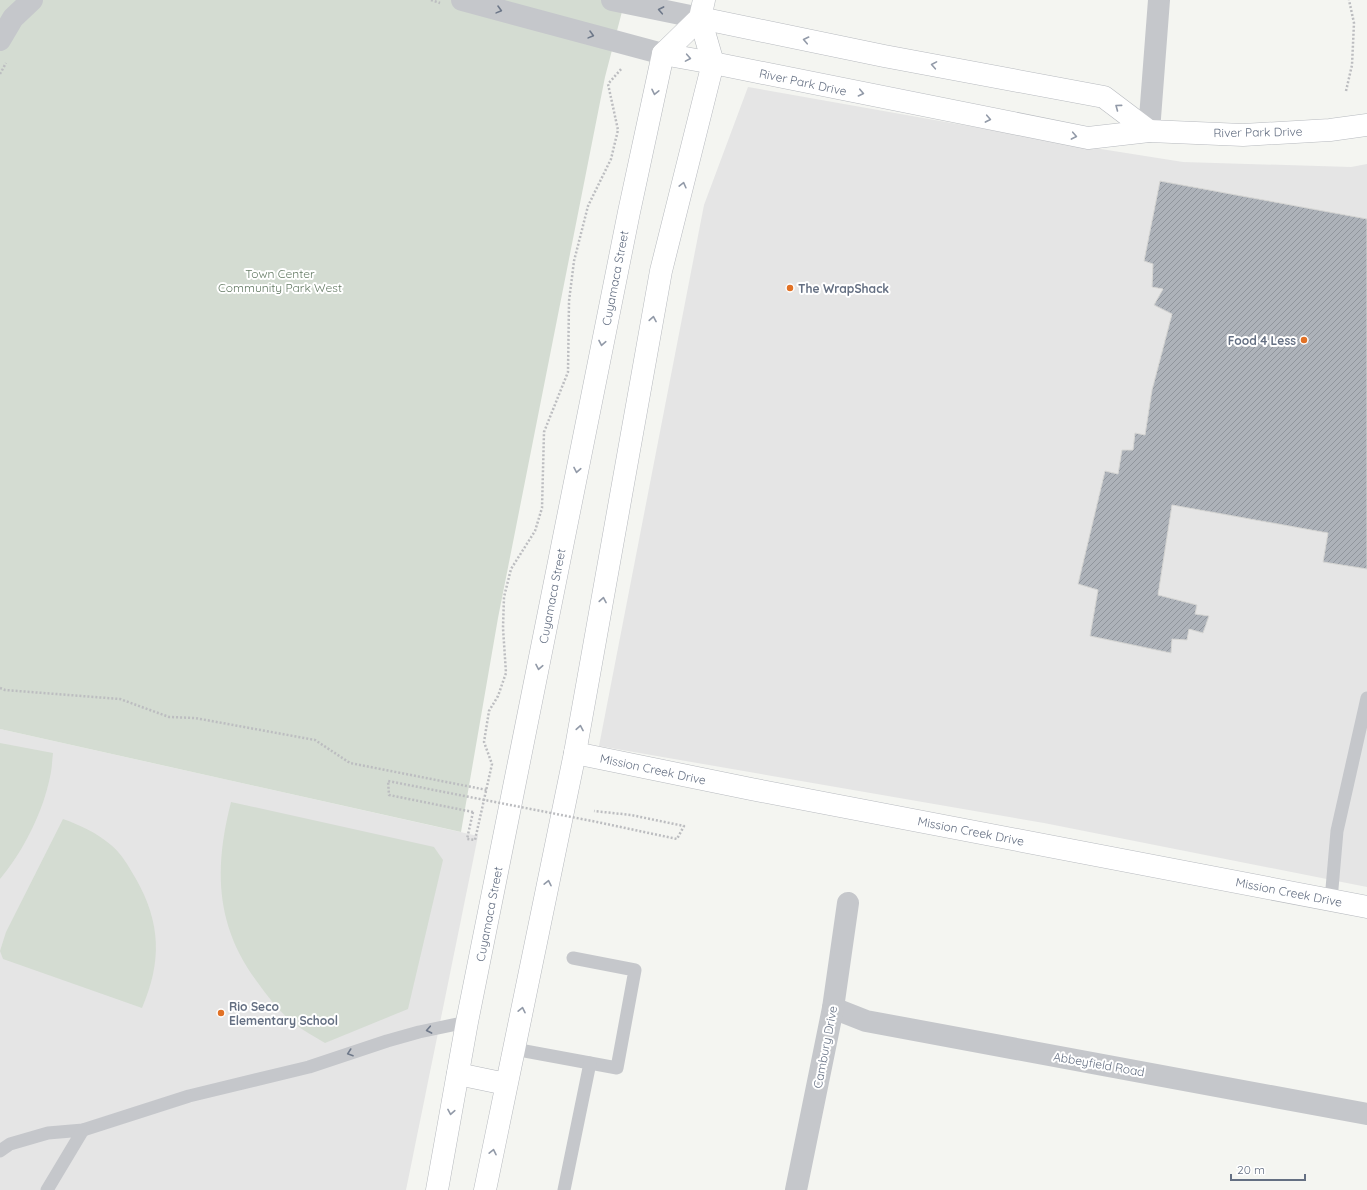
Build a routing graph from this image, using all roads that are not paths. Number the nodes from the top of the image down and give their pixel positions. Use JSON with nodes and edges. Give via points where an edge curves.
{"nodes":[{"id":1,"x":32,"y":0,"type":"edge"},
{"id":2,"x":462,"y":0,"type":"edge"},
{"id":3,"x":612,"y":0,"type":"edge"},
{"id":4,"x":1159,"y":0,"type":"edge"},
{"id":5,"x":702,"y":9,"type":"edge"},
{"id":6,"x":0,"y":40,"type":"edge"},
{"id":7,"x":663,"y":54,"type":"junction"},
{"id":8,"x":713,"y":63,"type":"junction"},
{"id":9,"x":1367,"y":125,"type":"edge"},
{"id":10,"x":1149,"y":131,"type":"junction"},
{"id":11,"x":1367,"y":698,"type":"edge"},
{"id":12,"x":575,"y":753,"type":"junction"},
{"id":13,"x":1331,"y":900,"type":"junction"},
{"id":14,"x":848,"y":903,"type":"dead end"},
{"id":15,"x":1367,"y":907,"type":"edge"},
{"id":16,"x":573,"y":958,"type":"dead end"},
{"id":17,"x":833,"y":1008,"type":"junction"},
{"id":18,"x":467,"y":1022,"type":"junction"},
{"id":19,"x":514,"y":1048,"type":"junction"},
{"id":20,"x":590,"y":1063,"type":"junction"},
{"id":21,"x":458,"y":1074,"type":"junction"},
{"id":22,"x":506,"y":1084,"type":"junction"},
{"id":23,"x":1367,"y":1114,"type":"edge"},
{"id":24,"x":83,"y":1130,"type":"junction"},
{"id":25,"x":0,"y":1151,"type":"edge"},
{"id":26,"x":47,"y":1190,"type":"edge"},
{"id":27,"x":437,"y":1190,"type":"edge"},
{"id":28,"x":485,"y":1190,"type":"edge"},
{"id":29,"x":564,"y":1190,"type":"edge"},
{"id":30,"x":796,"y":1190,"type":"edge"}],
"edges":[{"from":1,"to":6,"type":"street","via":[[13,18]]},
{"from":2,"to":7,"type":"street","name":"River Park Drive","one_way":true},
{"from":5,"to":3,"type":"street","one_way":true},
{"from":4,"to":10,"type":"street"},
{"from":5,"to":7,"type":"main road"},
{"from":5,"to":8,"type":"main road"},
{"from":10,"to":5,"type":"main road","one_way":true,"via":[[1104,97],[884,56]]},
{"from":7,"to":8,"type":"main road","name":"River Park Drive","one_way":true},
{"from":7,"to":18,"type":"main road","name":"Cuyamaca Street","one_way":true,"via":[[627,220]]},
{"from":8,"to":10,"type":"main road","name":"River Park Drive","one_way":true,"via":[[1088,138]]},
{"from":12,"to":8,"type":"main road","one_way":true,"via":[[661,271]]},
{"from":9,"to":10,"type":"main road","name":"River Park Drive","via":[[1330,130],[1243,135]]},
{"from":11,"to":13,"type":"lane","via":[[1337,831]]},
{"from":12,"to":13,"type":"main road","name":"Mission Creek Drive"},
{"from":19,"to":12,"type":"main road","one_way":true},
{"from":13,"to":15,"type":"main road","name":"Mission Creek Drive"},
{"from":14,"to":17,"type":"street","name":"Cambury Drive"},
{"from":16,"to":20,"type":"lane","via":[[635,970],[617,1068]]},
{"from":17,"to":23,"type":"street","name":"Abbeyfield Road","via":[[866,1021]]},
{"from":17,"to":30,"type":"street","name":"Cambury Drive"},
{"from":18,"to":21,"type":"main road","name":"Cuyamaca Street"},
{"from":18,"to":24,"type":"lane","one_way":true,"via":[[406,1035],[309,1067],[189,1096]]},
{"from":19,"to":20,"type":"lane"},
{"from":19,"to":22,"type":"main road"},
{"from":20,"to":29,"type":"lane"},
{"from":21,"to":22,"type":"main road"},
{"from":21,"to":27,"type":"main road","name":"Cuyamaca Street","one_way":true},
{"from":28,"to":22,"type":"main road","one_way":true},
{"from":24,"to":25,"type":"lane","via":[[48,1133],[10,1144]]},
{"from":24,"to":26,"type":"lane"}]}
